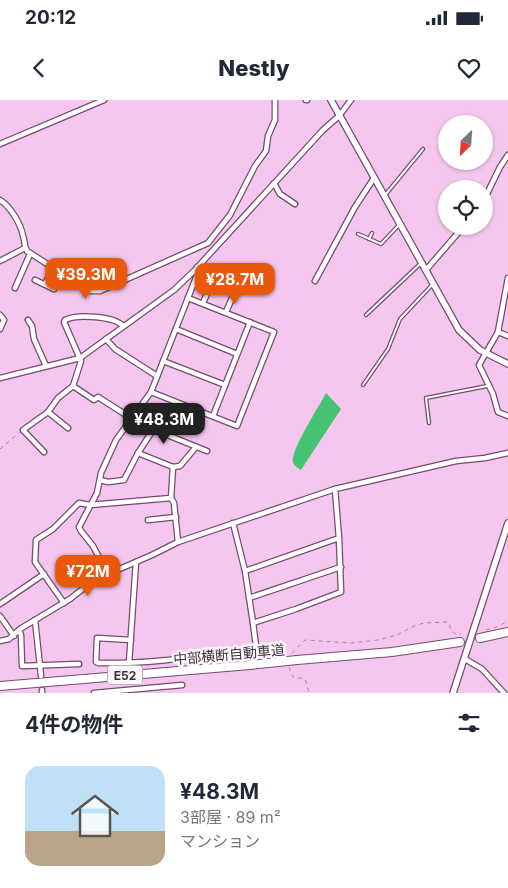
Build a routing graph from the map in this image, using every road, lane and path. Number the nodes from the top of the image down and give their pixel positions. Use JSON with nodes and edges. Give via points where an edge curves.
{"nodes":[{"id":1,"x":104,"y":100,"type":"edge"},
{"id":2,"x":274,"y":100,"type":"edge"},
{"id":3,"x":330,"y":100,"type":"edge"},
{"id":4,"x":351,"y":100,"type":"edge"},
{"id":5,"x":339,"y":116,"type":"junction"},
{"id":6,"x":0,"y":146,"type":"edge"},
{"id":7,"x":423,"y":149,"type":"dead end"},
{"id":8,"x":508,"y":156,"type":"edge"},
{"id":9,"x":374,"y":178,"type":"junction"},
{"id":10,"x":493,"y":181,"type":"edge"},
{"id":11,"x":274,"y":183,"type":"junction"},
{"id":12,"x":385,"y":196,"type":"junction"},
{"id":13,"x":0,"y":200,"type":"edge"},
{"id":14,"x":296,"y":204,"type":"dead end"},
{"id":15,"x":400,"y":224,"type":"junction"},
{"id":16,"x":372,"y":233,"type":"dead end"},
{"id":17,"x":358,"y":234,"type":"dead end"},
{"id":18,"x":456,"y":235,"type":"edge"},
{"id":19,"x":369,"y":239,"type":"junction"},
{"id":20,"x":208,"y":243,"type":"junction"},
{"id":21,"x":25,"y":248,"type":"junction"},
{"id":22,"x":213,"y":248,"type":"junction"},
{"id":23,"x":30,"y":254,"type":"junction"},
{"id":24,"x":0,"y":261,"type":"edge"},
{"id":25,"x":422,"y":262,"type":"junction"},
{"id":26,"x":197,"y":267,"type":"junction"},
{"id":27,"x":53,"y":268,"type":"junction"},
{"id":28,"x":426,"y":270,"type":"junction"},
{"id":29,"x":508,"y":278,"type":"edge"},
{"id":30,"x":35,"y":280,"type":"dead end"},
{"id":31,"x":315,"y":281,"type":"dead end"},
{"id":32,"x":45,"y":284,"type":"junction"},
{"id":33,"x":433,"y":284,"type":"junction"},
{"id":34,"x":15,"y":288,"type":"dead end"},
{"id":35,"x":54,"y":288,"type":"dead end"},
{"id":36,"x":188,"y":298,"type":"junction"},
{"id":37,"x":203,"y":303,"type":"junction"},
{"id":38,"x":226,"y":312,"type":"junction"},
{"id":39,"x":366,"y":314,"type":"dead end"},
{"id":40,"x":0,"y":315,"type":"edge"},
{"id":41,"x":28,"y":320,"type":"dead end"},
{"id":42,"x":250,"y":322,"type":"junction"},
{"id":43,"x":123,"y":326,"type":"junction"},
{"id":44,"x":0,"y":329,"type":"edge"},
{"id":45,"x":176,"y":329,"type":"junction"},
{"id":46,"x":498,"y":332,"type":"junction"},
{"id":47,"x":508,"y":336,"type":"edge"},
{"id":48,"x":106,"y":339,"type":"junction"},
{"id":49,"x":237,"y":354,"type":"junction"},
{"id":50,"x":485,"y":354,"type":"junction"},
{"id":51,"x":80,"y":358,"type":"junction"},
{"id":52,"x":163,"y":361,"type":"junction"},
{"id":53,"x":508,"y":364,"type":"edge"},
{"id":54,"x":46,"y":366,"type":"junction"},
{"id":55,"x":157,"y":376,"type":"junction"},
{"id":56,"x":0,"y":378,"type":"edge"},
{"id":57,"x":225,"y":385,"type":"junction"},
{"id":58,"x":363,"y":385,"type":"dead end"},
{"id":59,"x":73,"y":386,"type":"junction"},
{"id":60,"x":490,"y":386,"type":"junction"},
{"id":61,"x":151,"y":392,"type":"junction"},
{"id":62,"x":48,"y":412,"type":"junction"},
{"id":63,"x":213,"y":416,"type":"junction"},
{"id":64,"x":508,"y":416,"type":"edge"},
{"id":65,"x":130,"y":419,"type":"junction"},
{"id":66,"x":429,"y":423,"type":"dead end"},
{"id":67,"x":68,"y":428,"type":"dead end"},
{"id":68,"x":22,"y":430,"type":"junction"},
{"id":69,"x":153,"y":430,"type":"junction"},
{"id":70,"x":196,"y":447,"type":"junction"},
{"id":71,"x":0,"y":449,"type":"edge"},
{"id":72,"x":207,"y":451,"type":"dead end"},
{"id":73,"x":44,"y":452,"type":"dead end"},
{"id":74,"x":138,"y":453,"type":"junction"},
{"id":75,"x":508,"y":453,"type":"edge"},
{"id":76,"x":174,"y":467,"type":"junction"},
{"id":77,"x":100,"y":480,"type":"junction"},
{"id":78,"x":334,"y":488,"type":"junction"},
{"id":79,"x":171,"y":498,"type":"junction"},
{"id":80,"x":90,"y":505,"type":"junction"},
{"id":81,"x":176,"y":517,"type":"junction"},
{"id":82,"x":148,"y":520,"type":"dead end"},
{"id":83,"x":233,"y":523,"type":"junction"},
{"id":84,"x":508,"y":523,"type":"edge"},
{"id":85,"x":339,"y":538,"type":"junction"},
{"id":86,"x":178,"y":542,"type":"junction"},
{"id":87,"x":136,"y":562,"type":"junction"},
{"id":88,"x":341,"y":567,"type":"junction"},
{"id":89,"x":246,"y":571,"type":"junction"},
{"id":90,"x":44,"y":574,"type":"junction"},
{"id":91,"x":108,"y":574,"type":"junction"},
{"id":92,"x":249,"y":598,"type":"junction"},
{"id":93,"x":64,"y":603,"type":"junction"},
{"id":94,"x":0,"y":604,"type":"edge"},
{"id":95,"x":0,"y":616,"type":"edge"},
{"id":96,"x":35,"y":620,"type":"junction"},
{"id":97,"x":508,"y":621,"type":"edge"},
{"id":98,"x":253,"y":623,"type":"junction"},
{"id":99,"x":19,"y":630,"type":"junction"},
{"id":100,"x":485,"y":630,"type":"dead end"},
{"id":101,"x":508,"y":632,"type":"edge"},
{"id":102,"x":14,"y":636,"type":"junction"},
{"id":103,"x":461,"y":638,"type":"joint"},
{"id":104,"x":480,"y":638,"type":"dead end"},
{"id":105,"x":131,"y":640,"type":"junction"},
{"id":106,"x":0,"y":641,"type":"edge"},
{"id":107,"x":294,"y":658,"type":"junction"},
{"id":108,"x":465,"y":660,"type":"junction"},
{"id":109,"x":130,"y":663,"type":"junction"},
{"id":110,"x":40,"y":664,"type":"junction"},
{"id":111,"x":79,"y":664,"type":"dead end"},
{"id":112,"x":289,"y":664,"type":"dead end"},
{"id":113,"x":41,"y":676,"type":"dead end"},
{"id":114,"x":182,"y":685,"type":"dead end"},
{"id":115,"x":0,"y":686,"type":"edge"},
{"id":116,"x":309,"y":692,"type":"edge"},
{"id":117,"x":94,"y":693,"type":"edge"},
{"id":118,"x":452,"y":693,"type":"edge"},
{"id":119,"x":504,"y":693,"type":"edge"}],
"edges":[{"from":1,"to":6,"type":"street"},
{"from":2,"to":20,"type":"street","via":[[275,120],[266,151],[230,215]]},
{"from":3,"to":5,"type":"street"},
{"from":4,"to":5,"type":"street"},
{"from":5,"to":9,"type":"street"},
{"from":5,"to":11,"type":"street"},
{"from":7,"to":12,"type":"lane"},
{"from":8,"to":10,"type":"street"},
{"from":9,"to":12,"type":"street"},
{"from":9,"to":31,"type":"street"},
{"from":11,"to":14,"type":"street","via":[[280,194]]},
{"from":11,"to":22,"type":"street"},
{"from":12,"to":15,"type":"street"},
{"from":13,"to":21,"type":"street","via":[[8,205],[16,219]]},
{"from":15,"to":19,"type":"lane","via":[[381,244]]},
{"from":15,"to":25,"type":"street"},
{"from":16,"to":19,"type":"lane"},
{"from":17,"to":19,"type":"lane"},
{"from":18,"to":28,"type":"street"},
{"from":20,"to":22,"type":"street"},
{"from":20,"to":27,"type":"street","via":[[100,291],[90,291]]},
{"from":21,"to":23,"type":"street"},
{"from":21,"to":24,"type":"street"},
{"from":22,"to":26,"type":"street"},
{"from":23,"to":27,"type":"street"},
{"from":23,"to":34,"type":"street"},
{"from":25,"to":28,"type":"street"},
{"from":25,"to":39,"type":"lane"},
{"from":26,"to":36,"type":"street"},
{"from":26,"to":43,"type":"street","via":[[174,290]]},
{"from":27,"to":32,"type":"street"},
{"from":28,"to":33,"type":"street"},
{"from":29,"to":46,"type":"street"},
{"from":30,"to":32,"type":"street"},
{"from":32,"to":35,"type":"street"},
{"from":33,"to":50,"type":"street","via":[[460,330]]},
{"from":33,"to":58,"type":"lane","via":[[400,319],[388,349]]},
{"from":36,"to":37,"type":"street"},
{"from":36,"to":45,"type":"street"},
{"from":37,"to":38,"type":"street"},
{"from":37,"to":38,"type":"street","via":[[213,280],[236,289]]},
{"from":38,"to":42,"type":"street"},
{"from":40,"to":44,"type":"street","via":[[4,320]]},
{"from":41,"to":54,"type":"street"},
{"from":42,"to":49,"type":"street"},
{"from":42,"to":63,"type":"street","via":[[274,332],[237,426]]},
{"from":43,"to":48,"type":"street"},
{"from":43,"to":51,"type":"street","via":[[111,319],[87,317],[65,320]]},
{"from":45,"to":49,"type":"street"},
{"from":45,"to":52,"type":"street"},
{"from":46,"to":47,"type":"street"},
{"from":46,"to":50,"type":"street"},
{"from":48,"to":51,"type":"street"},
{"from":48,"to":55,"type":"street","via":[[115,349]]},
{"from":49,"to":57,"type":"street"},
{"from":50,"to":53,"type":"street"},
{"from":50,"to":60,"type":"street","via":[[479,366]]},
{"from":51,"to":54,"type":"street"},
{"from":51,"to":59,"type":"street"},
{"from":52,"to":55,"type":"street"},
{"from":52,"to":57,"type":"street"},
{"from":54,"to":56,"type":"street"},
{"from":55,"to":61,"type":"street"},
{"from":57,"to":63,"type":"street"},
{"from":59,"to":62,"type":"street"},
{"from":59,"to":65,"type":"street","via":[[94,400],[98,397]]},
{"from":60,"to":64,"type":"street","via":[[498,412]]},
{"from":60,"to":66,"type":"lane","via":[[426,398]]},
{"from":61,"to":63,"type":"street"},
{"from":61,"to":65,"type":"street"},
{"from":62,"to":67,"type":"street"},
{"from":62,"to":68,"type":"street"},
{"from":65,"to":69,"type":"street"},
{"from":65,"to":77,"type":"street","via":[[116,440]]},
{"from":68,"to":71,"type":"path"},
{"from":68,"to":73,"type":"street"},
{"from":69,"to":70,"type":"street"},
{"from":69,"to":74,"type":"street"},
{"from":70,"to":72,"type":"street"},
{"from":70,"to":76,"type":"street","via":[[180,466]]},
{"from":74,"to":76,"type":"street"},
{"from":74,"to":77,"type":"street","via":[[124,480]]},
{"from":75,"to":78,"type":"street"},
{"from":76,"to":79,"type":"street"},
{"from":77,"to":80,"type":"street"},
{"from":78,"to":83,"type":"street"},
{"from":78,"to":85,"type":"street"},
{"from":79,"to":80,"type":"street"},
{"from":79,"to":81,"type":"street"},
{"from":80,"to":90,"type":"street","via":[[79,503],[53,529],[36,540],[35,562]]},
{"from":80,"to":91,"type":"street","via":[[79,527]]},
{"from":81,"to":82,"type":"street"},
{"from":81,"to":86,"type":"street"},
{"from":83,"to":86,"type":"street"},
{"from":83,"to":89,"type":"street"},
{"from":84,"to":108,"type":"street"},
{"from":85,"to":88,"type":"street"},
{"from":85,"to":89,"type":"street"},
{"from":86,"to":87,"type":"street"},
{"from":87,"to":91,"type":"street"},
{"from":87,"to":105,"type":"street"},
{"from":88,"to":92,"type":"street"},
{"from":88,"to":98,"type":"street","via":[[342,589],[339,594]]},
{"from":89,"to":92,"type":"street"},
{"from":90,"to":93,"type":"street"},
{"from":90,"to":94,"type":"street"},
{"from":91,"to":93,"type":"street"},
{"from":92,"to":98,"type":"street"},
{"from":93,"to":96,"type":"street"},
{"from":95,"to":102,"type":"street"},
{"from":96,"to":99,"type":"street"},
{"from":96,"to":110,"type":"street"},
{"from":97,"to":100,"type":"path"},
{"from":98,"to":109,"type":"street","via":[[256,646],[253,650]]},
{"from":99,"to":102,"type":"street"},
{"from":99,"to":110,"type":"street","via":[[22,666]]},
{"from":101,"to":104,"type":"highway"},
{"from":102,"to":106,"type":"street"},
{"from":103,"to":107,"type":"highway","name":"中部横断自動車道","number":"E52","via":[[392,652]]},
{"from":103,"to":107,"type":"path","via":[[452,632],[449,623],[432,621],[378,640],[351,643],[305,640]]},
{"from":105,"to":109,"type":"street"},
{"from":105,"to":109,"type":"street","via":[[97,638],[96,662]]},
{"from":107,"to":115,"type":"highway","name":"中部横断自動車道","number":"E52","bridge":true},
{"from":108,"to":118,"type":"street"},
{"from":108,"to":119,"type":"street","via":[[482,669]]},
{"from":110,"to":111,"type":"street"},
{"from":110,"to":113,"type":"street"},
{"from":112,"to":116,"type":"path","via":[[293,677],[305,679]]},
{"from":114,"to":117,"type":"street"}]}
